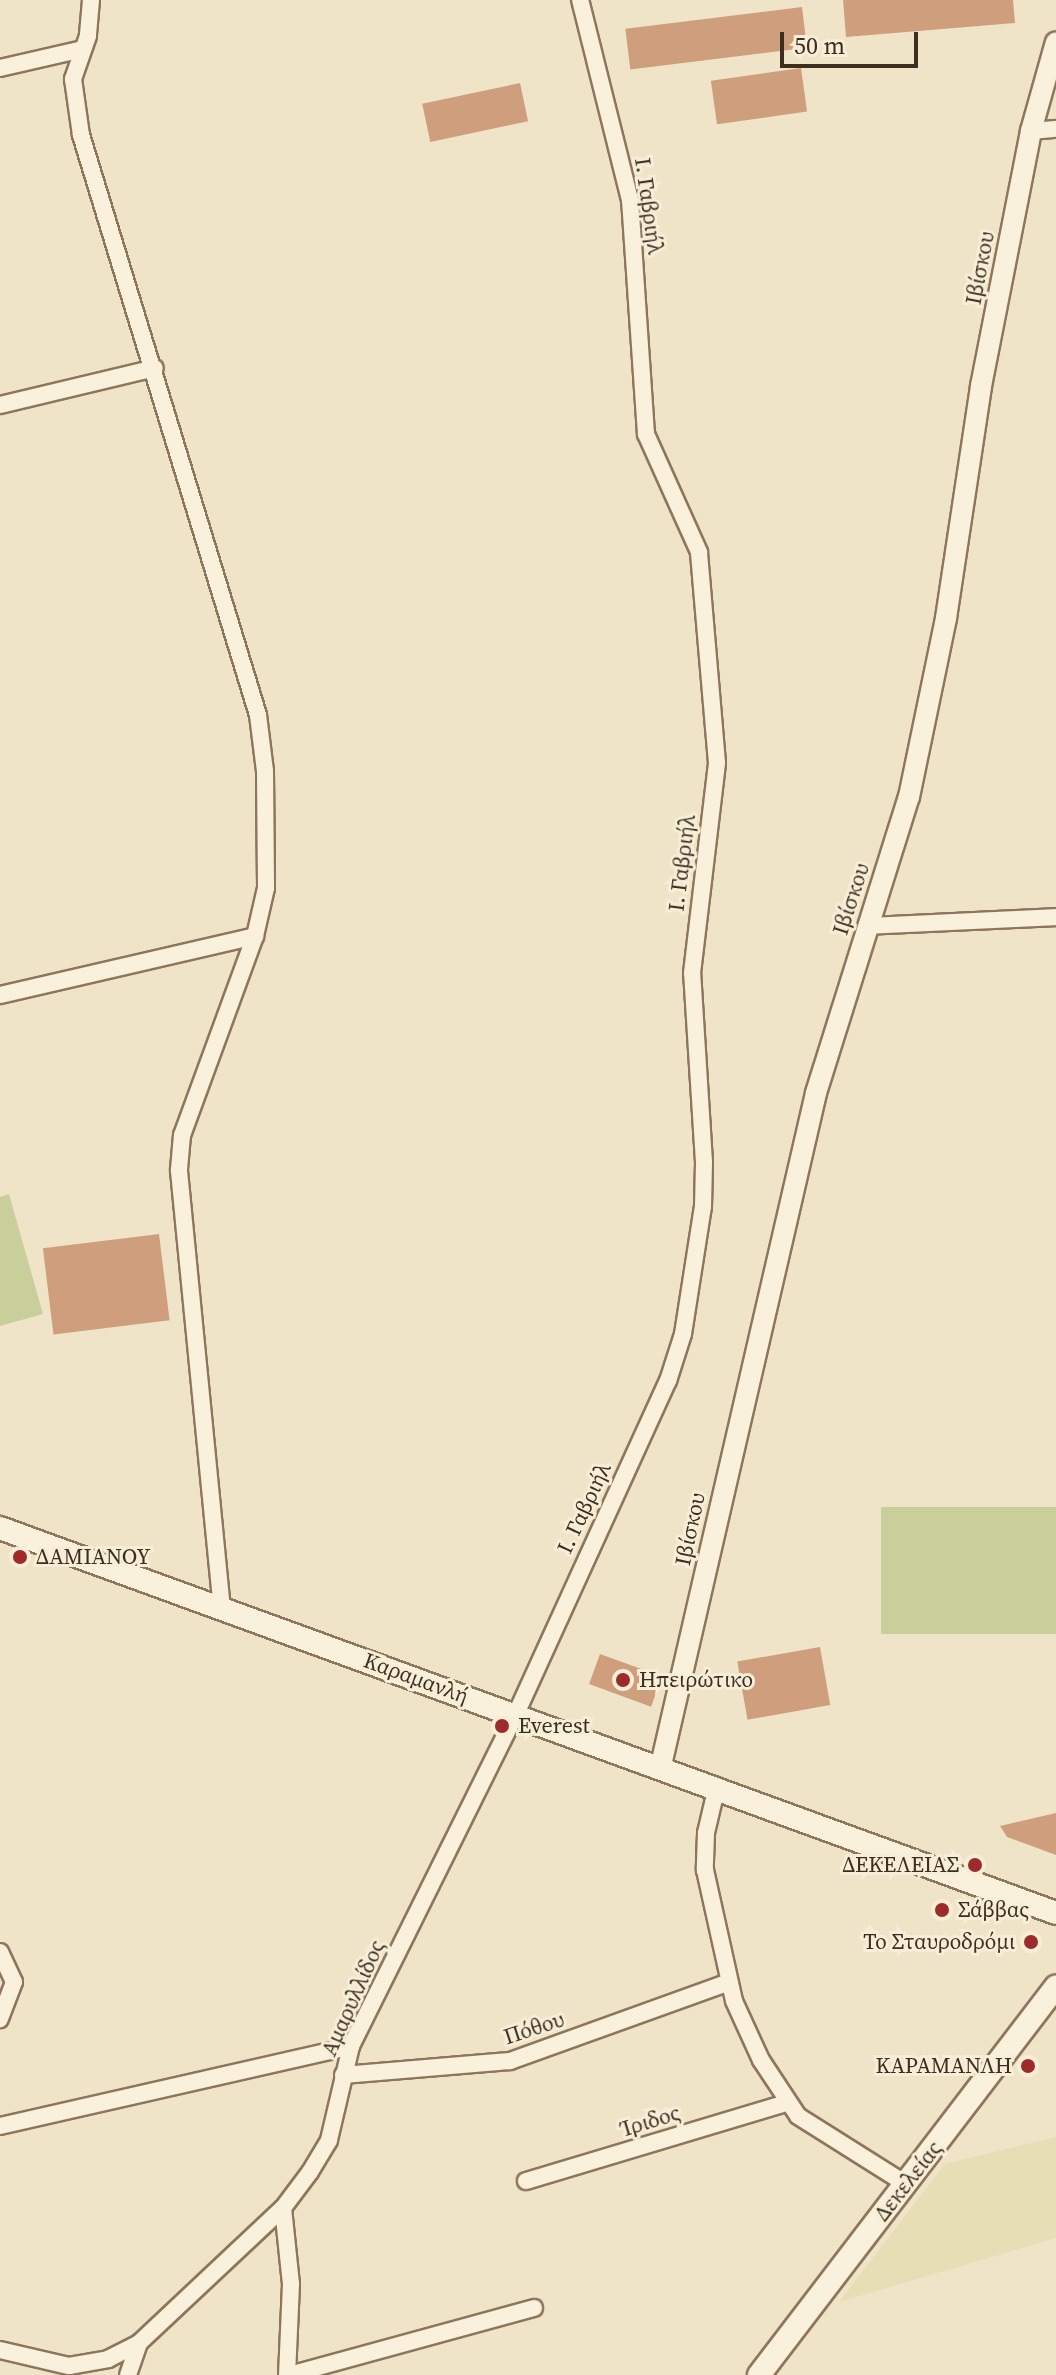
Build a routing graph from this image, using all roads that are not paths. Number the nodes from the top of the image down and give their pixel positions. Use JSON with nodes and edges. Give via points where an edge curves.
{"nodes":[{"id":1,"x":91,"y":0,"type":"edge"},
{"id":2,"x":580,"y":0,"type":"edge"},
{"id":3,"x":1056,"y":42,"type":"edge"},
{"id":4,"x":83,"y":49,"type":"junction"},
{"id":5,"x":0,"y":68,"type":"edge"},
{"id":6,"x":1056,"y":129,"type":"edge"},
{"id":7,"x":1031,"y":131,"type":"junction"},
{"id":8,"x":155,"y":368,"type":"junction"},
{"id":9,"x":0,"y":405,"type":"edge"},
{"id":10,"x":1056,"y":917,"type":"edge"},
{"id":11,"x":867,"y":926,"type":"junction"},
{"id":12,"x":255,"y":936,"type":"junction"},
{"id":13,"x":0,"y":995,"type":"edge"},
{"id":14,"x":0,"y":1528,"type":"edge"},
{"id":15,"x":222,"y":1608,"type":"junction"},
{"id":16,"x":516,"y":1714,"type":"junction"},
{"id":17,"x":661,"y":1765,"type":"junction"},
{"id":18,"x":717,"y":1786,"type":"junction"},
{"id":19,"x":1056,"y":1913,"type":"edge"},
{"id":20,"x":0,"y":1952,"type":"edge"},
{"id":21,"x":729,"y":1982,"type":"junction"},
{"id":22,"x":1056,"y":1986,"type":"edge"},
{"id":23,"x":0,"y":2019,"type":"edge"},
{"id":24,"x":351,"y":2046,"type":"junction"},
{"id":25,"x":343,"y":2075,"type":"junction"},
{"id":26,"x":786,"y":2103,"type":"junction"},
{"id":27,"x":0,"y":2126,"type":"edge"},
{"id":28,"x":526,"y":2181,"type":"dead end"},
{"id":29,"x":906,"y":2184,"type":"junction"},
{"id":30,"x":283,"y":2208,"type":"junction"},
{"id":31,"x":534,"y":2308,"type":"dead end"},
{"id":32,"x":139,"y":2343,"type":"junction"},
{"id":33,"x":0,"y":2350,"type":"edge"},
{"id":34,"x":128,"y":2375,"type":"edge"},
{"id":35,"x":288,"y":2375,"type":"edge"},
{"id":36,"x":759,"y":2375,"type":"edge"}],
"edges":[{"from":1,"to":4,"type":"street"},
{"from":2,"to":16,"type":"street","name":"Ι. Γαβριήλ","via":[[630,200],[646,434],[699,552],[717,763],[692,973],[703,1104],[703,1207],[683,1334],[668,1381]]},
{"from":3,"to":7,"type":"street","name":"Ιβίσκου"},
{"from":4,"to":5,"type":"street"},
{"from":4,"to":8,"type":"street","via":[[73,79],[81,135]]},
{"from":6,"to":7,"type":"street"},
{"from":7,"to":11,"type":"street","name":"Ιβίσκου","via":[[909,797]]},
{"from":8,"to":9,"type":"street"},
{"from":8,"to":12,"type":"street","via":[[196,522],[258,715],[268,813],[266,888]]},
{"from":10,"to":11,"type":"street"},
{"from":11,"to":17,"type":"street","name":"Ιβίσκου","via":[[816,1093]]},
{"from":12,"to":13,"type":"street"},
{"from":12,"to":15,"type":"street","via":[[182,1135],[179,1171]]},
{"from":14,"to":15,"type":"main road","name":"Καραμανλή"},
{"from":15,"to":16,"type":"main road","name":"Καραμανλή"},
{"from":16,"to":17,"type":"main road","name":"Καραμανλή"},
{"from":16,"to":24,"type":"street","name":"Αμαρυλλίδος"},
{"from":17,"to":18,"type":"main road","name":"Καραμανλή"},
{"from":18,"to":19,"type":"main road","name":"Καραμανλή"},
{"from":18,"to":21,"type":"street","via":[[704,1861]]},
{"from":20,"to":23,"type":"street","via":[[14,1982]]},
{"from":21,"to":25,"type":"street","name":"Πόθου","via":[[510,2061]]},
{"from":21,"to":26,"type":"street","via":[[761,2060]]},
{"from":22,"to":29,"type":"main road","name":"Δεκελείας"},
{"from":24,"to":25,"type":"street","name":"Αμαρυλλίδος"},
{"from":24,"to":27,"type":"street"},
{"from":25,"to":30,"type":"street","name":"Αμαρυλλίδος","via":[[329,2140]]},
{"from":26,"to":28,"type":"street","name":"Ίριδος"},
{"from":26,"to":29,"type":"street","via":[[813,2127]]},
{"from":29,"to":36,"type":"main road","name":"Δεκελείας"},
{"from":30,"to":32,"type":"street","name":"Αμαρυλλίδος"},
{"from":30,"to":35,"type":"street","via":[[291,2284]]},
{"from":31,"to":35,"type":"street"},
{"from":32,"to":33,"type":"street","name":"Αμαρυλλίδος","via":[[108,2359],[69,2366]]},
{"from":32,"to":34,"type":"street"}]}
